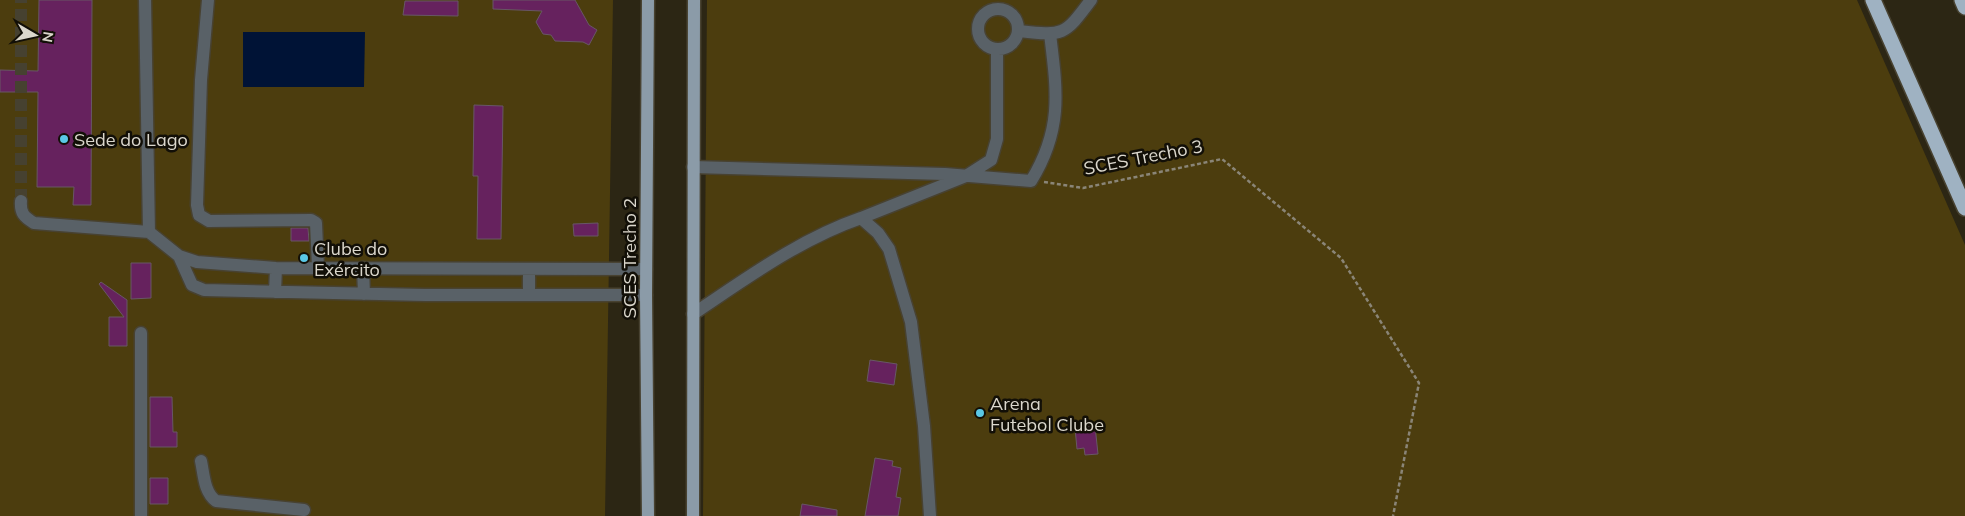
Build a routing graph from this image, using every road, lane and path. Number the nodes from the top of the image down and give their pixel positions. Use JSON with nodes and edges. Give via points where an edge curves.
{"nodes":[{"id":1,"x":145,"y":0,"type":"edge"},
{"id":2,"x":208,"y":0,"type":"edge"},
{"id":3,"x":648,"y":0,"type":"edge"},
{"id":4,"x":694,"y":0,"type":"edge"},
{"id":5,"x":1091,"y":0,"type":"edge"},
{"id":6,"x":1872,"y":0,"type":"edge"},
{"id":7,"x":1962,"y":0,"type":"edge"},
{"id":8,"x":1965,"y":7,"type":"edge"},
{"id":9,"x":1019,"y":30,"type":"junction"},
{"id":10,"x":1050,"y":34,"type":"junction"},
{"id":11,"x":997,"y":49,"type":"junction"},
{"id":12,"x":693,"y":167,"type":"junction"},
{"id":13,"x":966,"y":176,"type":"junction"},
{"id":14,"x":1031,"y":181,"type":"junction"},
{"id":15,"x":21,"y":201,"type":"tunnel mouth"},
{"id":16,"x":1965,"y":208,"type":"edge"},
{"id":17,"x":861,"y":218,"type":"junction"},
{"id":18,"x":148,"y":232,"type":"junction"},
{"id":19,"x":179,"y":256,"type":"junction"},
{"id":20,"x":276,"y":268,"type":"junction"},
{"id":21,"x":318,"y":268,"type":"junction"},
{"id":22,"x":363,"y":268,"type":"junction"},
{"id":23,"x":646,"y":268,"type":"junction"},
{"id":24,"x":529,"y":269,"type":"junction"},
{"id":25,"x":275,"y":292,"type":"junction"},
{"id":26,"x":364,"y":294,"type":"junction"},
{"id":27,"x":646,"y":294,"type":"junction"},
{"id":28,"x":529,"y":295,"type":"junction"},
{"id":29,"x":693,"y":314,"type":"junction"},
{"id":30,"x":142,"y":333,"type":"dead end"},
{"id":31,"x":201,"y":461,"type":"dead end"},
{"id":32,"x":304,"y":510,"type":"dead end"},
{"id":33,"x":141,"y":516,"type":"edge"},
{"id":34,"x":648,"y":516,"type":"edge"},
{"id":35,"x":694,"y":516,"type":"edge"},
{"id":36,"x":930,"y":516,"type":"edge"},
{"id":37,"x":1393,"y":516,"type":"edge"}],
"edges":[{"from":1,"to":18,"type":"lane"},
{"from":2,"to":21,"type":"lane","via":[[201,80],[199,215],[209,221],[311,220],[316,223]]},
{"from":3,"to":23,"type":"main road","name":"SCES Trecho 2"},
{"from":4,"to":12,"type":"main road"},
{"from":5,"to":10,"type":"lane","via":[[1070,28]]},
{"from":6,"to":16,"type":"highway"},
{"from":7,"to":8,"type":"highway"},
{"from":9,"to":10,"type":"lane"},
{"from":9,"to":11,"type":"lane","via":[[1012,44]]},
{"from":9,"to":11,"type":"lane","via":[[1018,22],[1008,11],[1000,8],[985,13],[980,20],[979,35],[983,42]]},
{"from":10,"to":14,"type":"lane","via":[[1057,94],[1053,128],[1045,158]]},
{"from":11,"to":13,"type":"lane","via":[[997,139],[991,160]]},
{"from":12,"to":13,"type":"lane"},
{"from":12,"to":29,"type":"main road"},
{"from":13,"to":14,"type":"lane"},
{"from":13,"to":17,"type":"lane"},
{"from":14,"to":37,"type":"path","name":"SCES Trecho 3","via":[[1083,188],[1222,159],[1341,258],[1419,382]]},
{"from":15,"to":18,"type":"lane","via":[[20,209],[24,216],[34,223]]},
{"from":17,"to":29,"type":"lane","via":[[780,256]]},
{"from":17,"to":36,"type":"lane","via":[[878,233],[889,249],[911,322],[923,418]]},
{"from":18,"to":19,"type":"lane"},
{"from":19,"to":20,"type":"lane","via":[[198,262]]},
{"from":19,"to":25,"type":"lane","via":[[188,280],[196,287]]},
{"from":20,"to":21,"type":"lane"},
{"from":20,"to":25,"type":"lane"},
{"from":21,"to":22,"type":"lane"},
{"from":22,"to":24,"type":"lane"},
{"from":22,"to":26,"type":"lane"},
{"from":23,"to":24,"type":"lane"},
{"from":23,"to":27,"type":"main road","name":"SCES Trecho 2"},
{"from":24,"to":28,"type":"lane"},
{"from":25,"to":26,"type":"lane"},
{"from":26,"to":28,"type":"lane"},
{"from":27,"to":28,"type":"lane"},
{"from":27,"to":34,"type":"main road","name":"SCES Trecho 2"},
{"from":29,"to":35,"type":"main road"},
{"from":30,"to":33,"type":"lane"},
{"from":31,"to":32,"type":"lane","via":[[206,489],[216,500]]}]}
